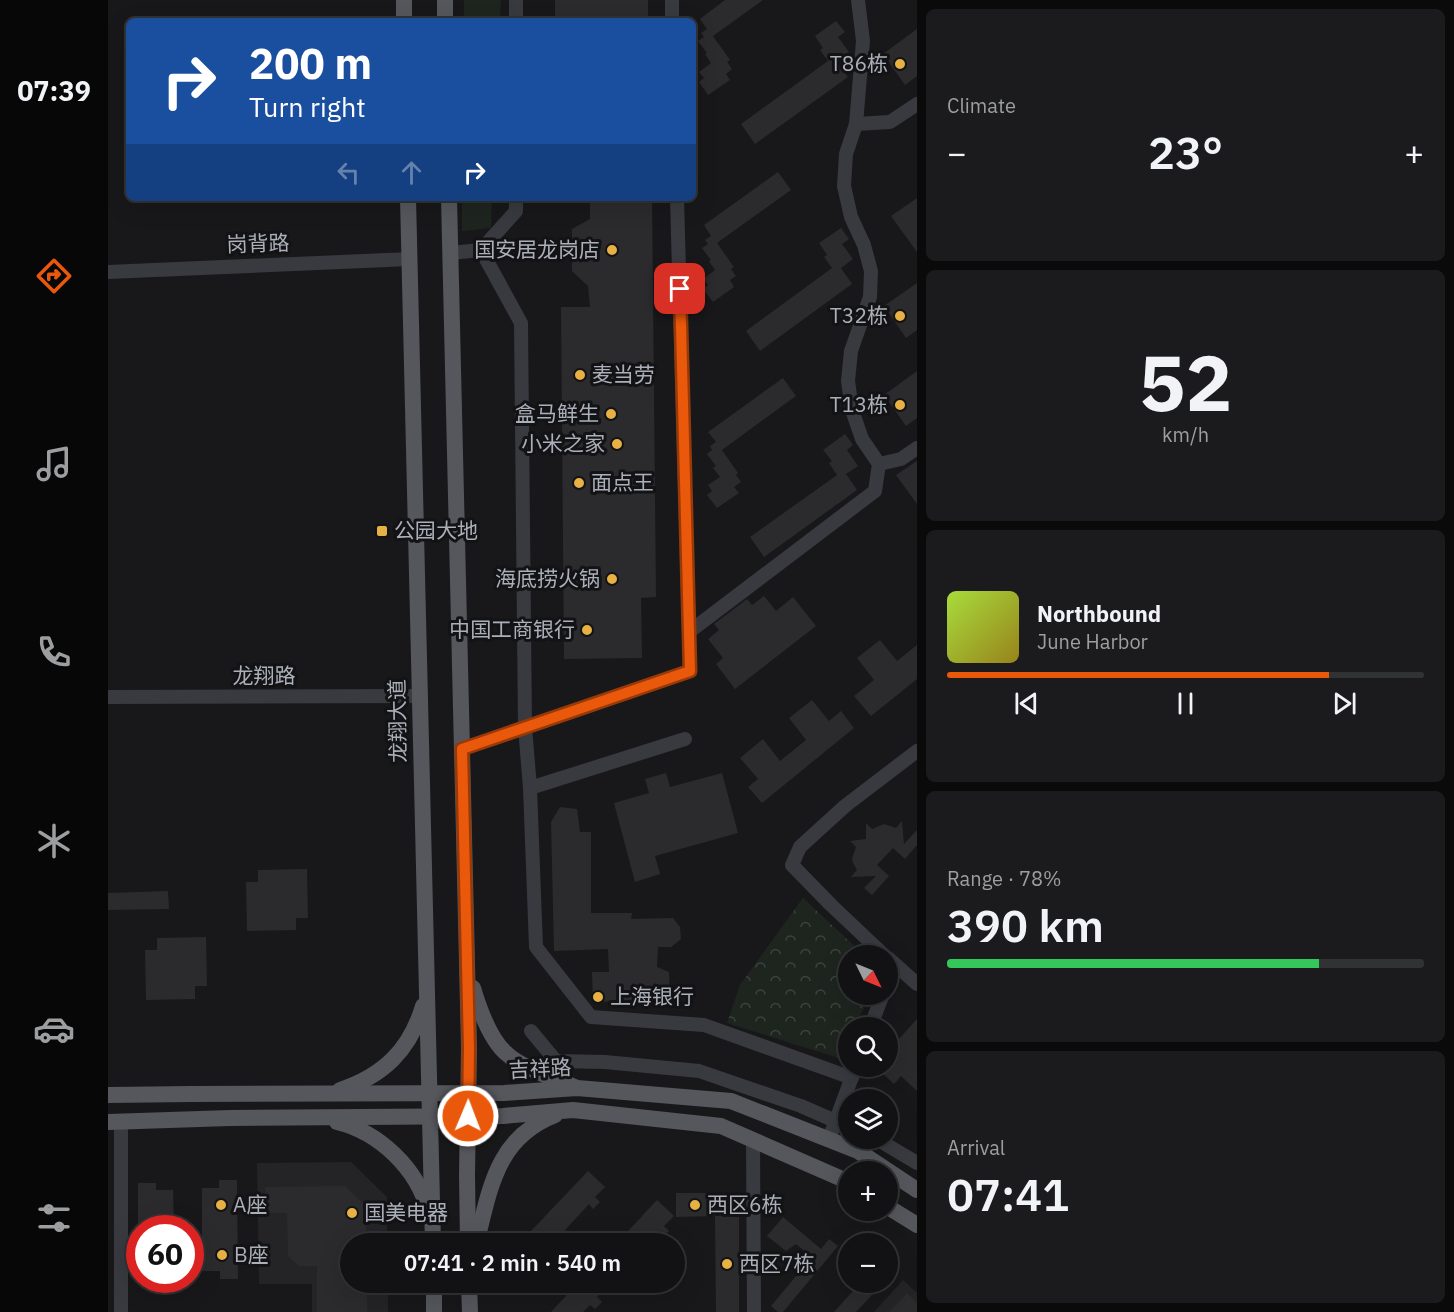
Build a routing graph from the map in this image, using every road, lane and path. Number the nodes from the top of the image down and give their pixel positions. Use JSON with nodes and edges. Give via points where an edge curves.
{"nodes":[{"id":1,"x":404,"y":0,"type":"edge"},
{"id":2,"x":444,"y":0,"type":"edge"},
{"id":3,"x":516,"y":0,"type":"edge"},
{"id":4,"x":672,"y":0,"type":"edge"},
{"id":5,"x":858,"y":0,"type":"edge"},
{"id":6,"x":404,"y":18,"type":"edge"},
{"id":7,"x":445,"y":18,"type":"edge"},
{"id":8,"x":516,"y":18,"type":"edge"},
{"id":9,"x":672,"y":18,"type":"edge"},
{"id":10,"x":917,"y":104,"type":"edge"},
{"id":11,"x":856,"y":124,"type":"junction"},
{"id":12,"x":408,"y":201,"type":"edge"},
{"id":13,"x":449,"y":201,"type":"edge"},
{"id":14,"x":516,"y":201,"type":"edge"},
{"id":15,"x":677,"y":201,"type":"edge"},
{"id":16,"x":481,"y":250,"type":"junction"},
{"id":17,"x":450,"y":253,"type":"junction"},
{"id":18,"x":410,"y":259,"type":"junction"},
{"id":19,"x":108,"y":272,"type":"edge"},
{"id":20,"x":917,"y":448,"type":"edge"},
{"id":21,"x":879,"y":464,"type":"junction"},
{"id":22,"x":689,"y":632,"type":"junction"},
{"id":23,"x":420,"y":696,"type":"junction"},
{"id":24,"x":108,"y":698,"type":"edge"},
{"id":25,"x":525,"y":727,"type":"junction"},
{"id":26,"x":685,"y":739,"type":"dead end"},
{"id":27,"x":462,"y":749,"type":"junction"},
{"id":28,"x":917,"y":751,"type":"edge"},
{"id":29,"x":530,"y":789,"type":"junction"},
{"id":30,"x":874,"y":945,"type":"edge"},
{"id":31,"x":426,"y":967,"type":"junction"},
{"id":32,"x":467,"y":967,"type":"junction"},
{"id":33,"x":898,"y":967,"type":"edge"},
{"id":34,"x":917,"y":984,"type":"edge"},
{"id":35,"x":531,"y":1031,"type":"dead end"},
{"id":36,"x":838,"y":1067,"type":"edge"},
{"id":37,"x":852,"y":1077,"type":"edge"},
{"id":38,"x":577,"y":1088,"type":"junction"},
{"id":39,"x":316,"y":1094,"type":"junction"},
{"id":40,"x":429,"y":1094,"type":"junction"},
{"id":41,"x":468,"y":1094,"type":"junction"},
{"id":42,"x":108,"y":1095,"type":"edge"},
{"id":43,"x":573,"y":1110,"type":"junction"},
{"id":44,"x":468,"y":1116,"type":"junction"},
{"id":45,"x":430,"y":1117,"type":"junction"},
{"id":46,"x":322,"y":1118,"type":"junction"},
{"id":47,"x":836,"y":1121,"type":"junction"},
{"id":48,"x":114,"y":1122,"type":"edge"},
{"id":49,"x":828,"y":1139,"type":"junction"},
{"id":50,"x":753,"y":1140,"type":"junction"},
{"id":51,"x":893,"y":1149,"type":"edge"},
{"id":52,"x":917,"y":1163,"type":"edge"},
{"id":53,"x":838,"y":1177,"type":"edge"},
{"id":54,"x":917,"y":1190,"type":"edge"},
{"id":55,"x":898,"y":1213,"type":"edge"},
{"id":56,"x":917,"y":1225,"type":"edge"},
{"id":57,"x":432,"y":1233,"type":"edge"},
{"id":58,"x":433,"y":1233,"type":"edge"},
{"id":59,"x":468,"y":1233,"type":"edge"},
{"id":60,"x":479,"y":1233,"type":"edge"},
{"id":61,"x":434,"y":1293,"type":"edge"},
{"id":62,"x":469,"y":1293,"type":"edge"},
{"id":63,"x":121,"y":1312,"type":"edge"},
{"id":64,"x":434,"y":1312,"type":"edge"},
{"id":65,"x":470,"y":1312,"type":"edge"},
{"id":66,"x":754,"y":1312,"type":"edge"}],
"edges":[{"from":1,"to":6,"type":"main road"},
{"from":2,"to":7,"type":"main road"},
{"from":3,"to":8,"type":"street"},
{"from":4,"to":9,"type":"street"},
{"from":5,"to":11,"type":"street","via":[[863,41]]},
{"from":10,"to":11,"type":"street","via":[[890,122]]},
{"from":11,"to":21,"type":"street","via":[[846,154],[844,186],[850,217],[871,271],[870,297],[851,351],[848,381],[852,411],[862,439]]},
{"from":12,"to":18,"type":"main road","name":"龙翔大道"},
{"from":13,"to":17,"type":"main road"},
{"from":14,"to":16,"type":"street","via":[[516,211]]},
{"from":15,"to":22,"type":"street"},
{"from":16,"to":17,"type":"street"},
{"from":16,"to":25,"type":"street","via":[[521,323]]},
{"from":17,"to":27,"type":"main road"},
{"from":18,"to":19,"type":"street","name":"岗背路"},
{"from":18,"to":23,"type":"main road","name":"龙翔大道"},
{"from":20,"to":21,"type":"street","via":[[901,459]]},
{"from":21,"to":22,"type":"street","via":[[875,491]]},
{"from":22,"to":25,"type":"street","via":[[690,671]]},
{"from":23,"to":24,"type":"street","name":"龙翔路"},
{"from":23,"to":31,"type":"main road","name":"龙翔大道"},
{"from":25,"to":27,"type":"street"},
{"from":25,"to":29,"type":"street"},
{"from":26,"to":29,"type":"street"},
{"from":27,"to":32,"type":"main road"},
{"from":28,"to":30,"type":"street","via":[[845,806],[800,847],[792,866]]},
{"from":29,"to":36,"type":"street","via":[[536,947],[591,1017],[704,1025]]},
{"from":31,"to":39,"type":"main road","via":[[427,988],[416,1028],[392,1062],[357,1084]]},
{"from":31,"to":40,"type":"main road","name":"龙翔大道"},
{"from":32,"to":38,"type":"main road","via":[[481,1012],[506,1054]]},
{"from":32,"to":41,"type":"main road"},
{"from":33,"to":34,"type":"street"},
{"from":35,"to":47,"type":"street","via":[[556,1061],[699,1071]]},
{"from":37,"to":47,"type":"street"},
{"from":38,"to":41,"type":"main road","name":"吉祥路"},
{"from":38,"to":49,"type":"main road","name":"吉祥路","via":[[731,1101]]},
{"from":39,"to":40,"type":"main road","name":"吉祥路"},
{"from":39,"to":42,"type":"main road","name":"吉祥路"},
{"from":40,"to":41,"type":"main road","name":"吉祥路"},
{"from":40,"to":45,"type":"main road","name":"龙翔大道"},
{"from":41,"to":44,"type":"main road"},
{"from":43,"to":44,"type":"main road","name":"吉祥路"},
{"from":43,"to":50,"type":"main road","name":"吉祥路","via":[[721,1126]]},
{"from":43,"to":60,"type":"main road","via":[[536,1124],[507,1152],[494,1177]]},
{"from":44,"to":45,"type":"main road","name":"吉祥路"},
{"from":44,"to":59,"type":"main road"},
{"from":45,"to":46,"type":"main road","name":"吉祥路"},
{"from":45,"to":58,"type":"main road","name":"龙翔大道"},
{"from":46,"to":48,"type":"main road","name":"吉祥路"},
{"from":46,"to":57,"type":"main road","via":[[367,1134],[404,1165],[427,1207]]},
{"from":47,"to":49,"type":"street"},
{"from":48,"to":63,"type":"street"},
{"from":49,"to":54,"type":"main road","name":"吉祥路","via":[[858,1151]]},
{"from":50,"to":53,"type":"main road","name":"吉祥路"},
{"from":50,"to":66,"type":"street"},
{"from":51,"to":52,"type":"street"},
{"from":55,"to":56,"type":"main road"},
{"from":61,"to":64,"type":"main road"},
{"from":62,"to":65,"type":"main road"}]}
